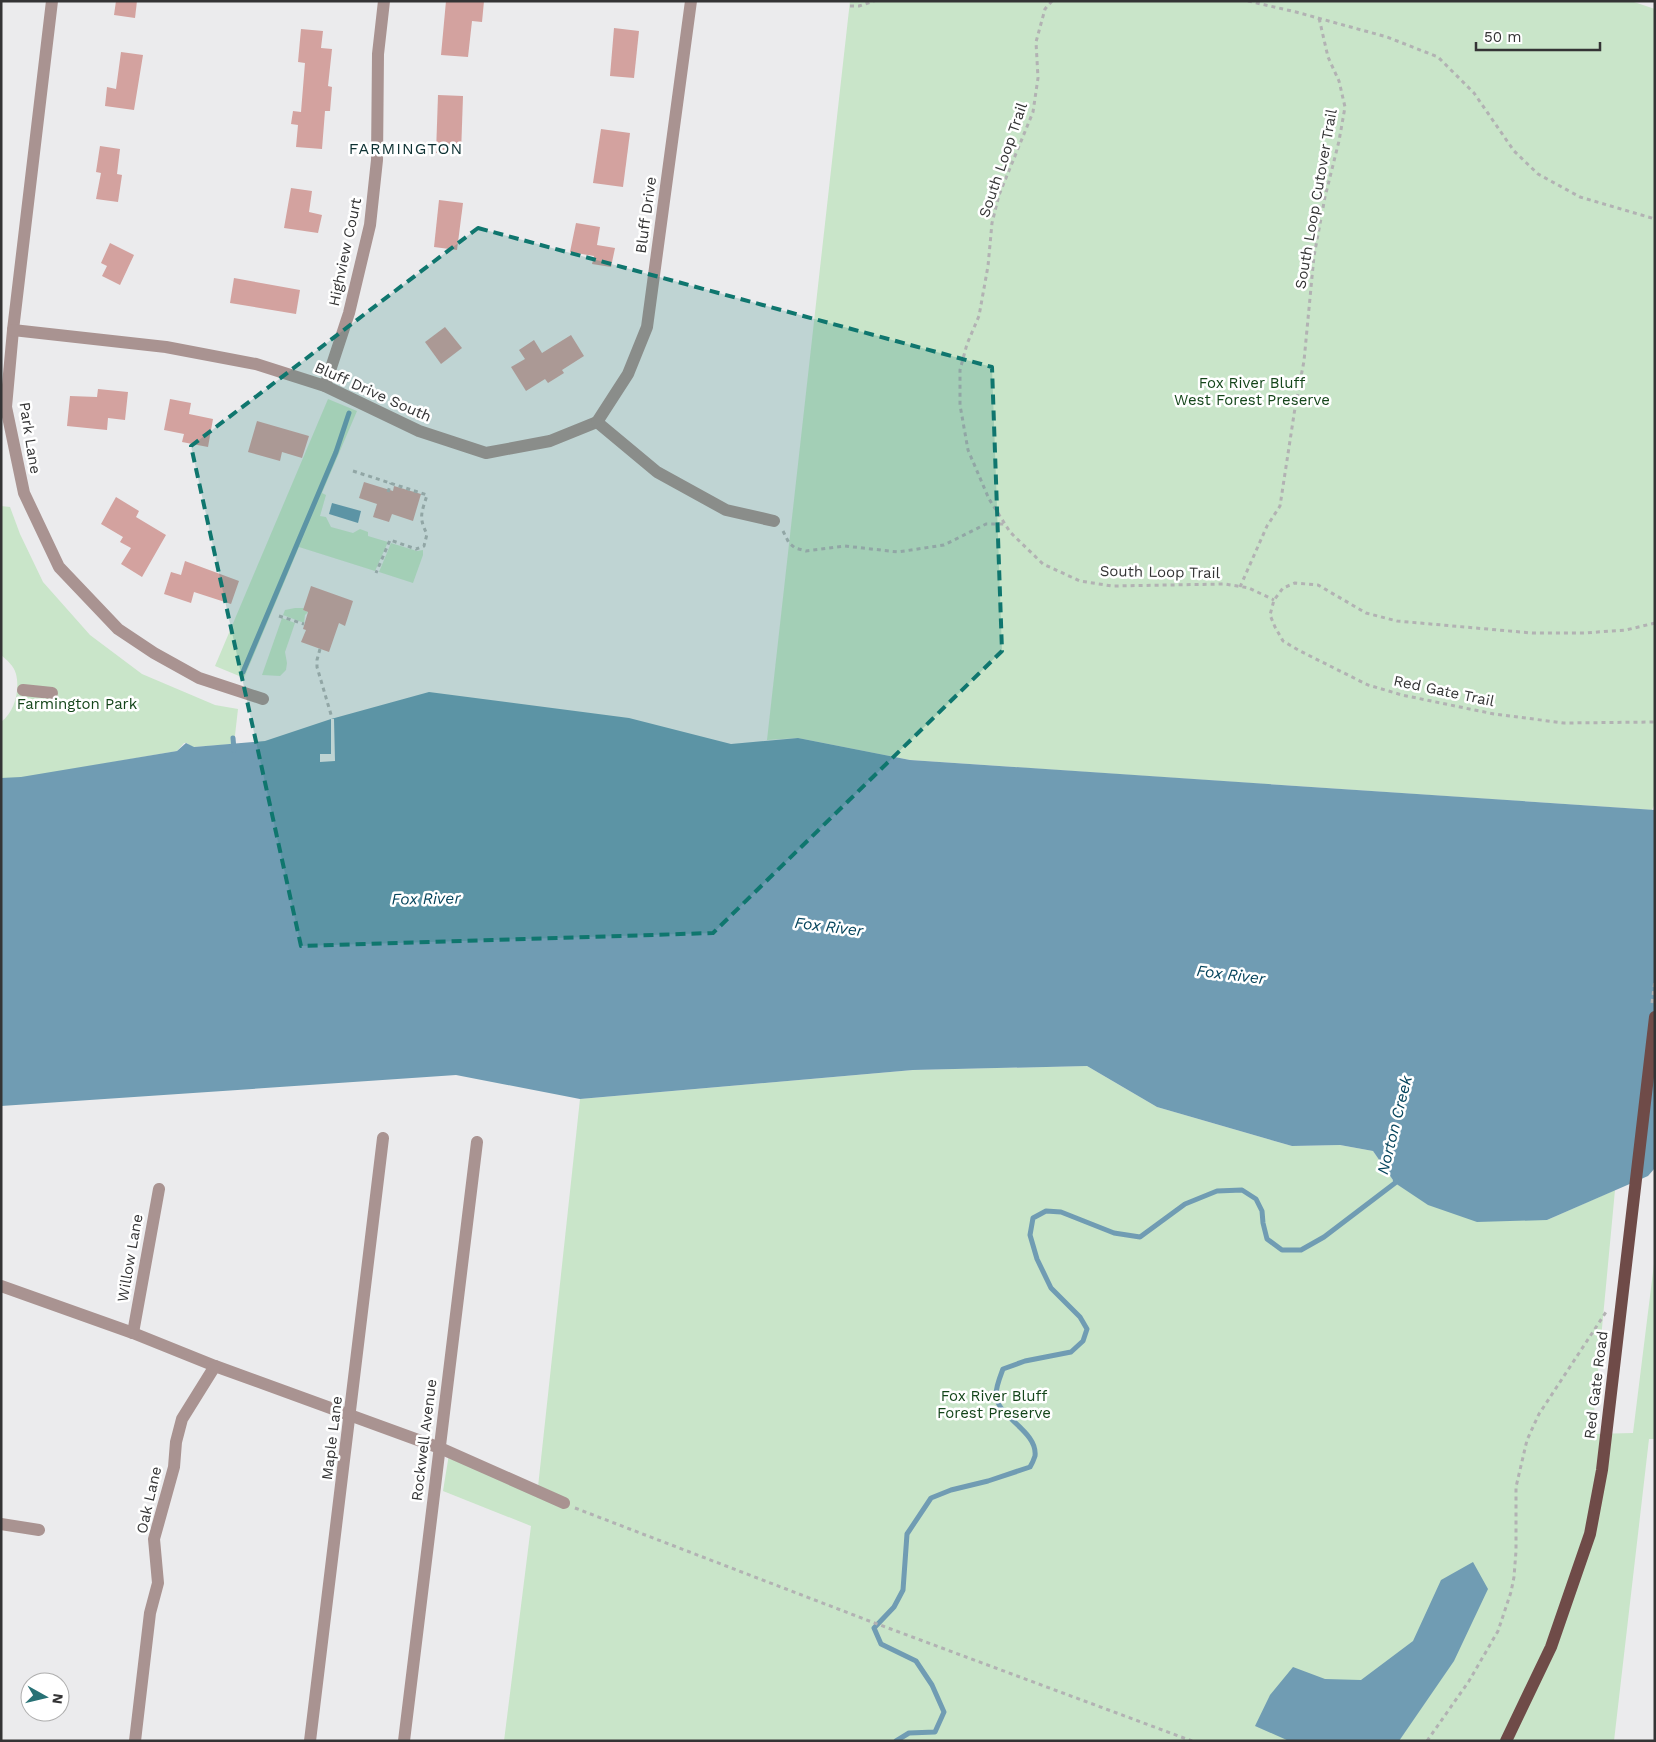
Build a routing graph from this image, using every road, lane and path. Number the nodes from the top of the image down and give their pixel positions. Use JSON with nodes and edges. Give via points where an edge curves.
{"nodes":[{"id":1,"x":52,"y":1,"type":"edge"},
{"id":2,"x":384,"y":1,"type":"edge"},
{"id":3,"x":691,"y":1,"type":"edge"},
{"id":4,"x":874,"y":1,"type":"edge"},
{"id":5,"x":1052,"y":1,"type":"edge"},
{"id":6,"x":1248,"y":1,"type":"edge"},
{"id":7,"x":850,"y":6,"type":"dead end"},
{"id":8,"x":1319,"y":18,"type":"junction"},
{"id":9,"x":1655,"y":219,"type":"edge"},
{"id":10,"x":13,"y":330,"type":"junction"},
{"id":11,"x":325,"y":386,"type":"junction"},
{"id":12,"x":597,"y":422,"type":"junction"},
{"id":13,"x":353,"y":471,"type":"dead end"},
{"id":14,"x":391,"y":483,"type":"junction"},
{"id":15,"x":388,"y":492,"type":"dead end"},
{"id":16,"x":774,"y":521,"type":"joint"},
{"id":17,"x":1006,"y":524,"type":"junction"},
{"id":18,"x":376,"y":573,"type":"dead end"},
{"id":19,"x":1240,"y":586,"type":"junction"},
{"id":20,"x":1274,"y":600,"type":"junction"},
{"id":21,"x":278,"y":616,"type":"dead end"},
{"id":22,"x":1655,"y":623,"type":"edge"},
{"id":23,"x":304,"y":624,"type":"dead end"},
{"id":24,"x":320,"y":649,"type":"dead end"},
{"id":25,"x":23,"y":690,"type":"dead end"},
{"id":26,"x":52,"y":693,"type":"dead end"},
{"id":27,"x":263,"y":699,"type":"dead end"},
{"id":28,"x":332,"y":718,"type":"dead end"},
{"id":29,"x":1655,"y":722,"type":"edge"},
{"id":30,"x":1655,"y":1017,"type":"edge"},
{"id":31,"x":383,"y":1138,"type":"dead end"},
{"id":32,"x":477,"y":1142,"type":"dead end"},
{"id":33,"x":159,"y":1189,"type":"dead end"},
{"id":34,"x":1,"y":1286,"type":"edge"},
{"id":35,"x":1608,"y":1309,"type":"dead end"},
{"id":36,"x":133,"y":1333,"type":"junction"},
{"id":37,"x":215,"y":1366,"type":"junction"},
{"id":38,"x":351,"y":1415,"type":"junction"},
{"id":39,"x":440,"y":1448,"type":"junction"},
{"id":40,"x":564,"y":1503,"type":"joint"},
{"id":41,"x":1,"y":1524,"type":"edge"},
{"id":42,"x":39,"y":1530,"type":"dead end"},
{"id":43,"x":135,"y":1741,"type":"edge"},
{"id":44,"x":310,"y":1741,"type":"edge"},
{"id":45,"x":404,"y":1741,"type":"edge"},
{"id":46,"x":1192,"y":1741,"type":"edge"},
{"id":47,"x":1427,"y":1741,"type":"edge"},
{"id":48,"x":1506,"y":1741,"type":"edge"}],
"edges":[{"from":1,"to":10,"type":"street","name":"Park Lane"},
{"from":2,"to":11,"type":"street","name":"Highview Court","via":[[378,54],[377,160],[370,225],[349,313]]},
{"from":3,"to":12,"type":"street","name":"Bluff Drive","via":[[647,326],[628,374]]},
{"from":4,"to":7,"type":"path"},
{"from":5,"to":17,"type":"path","name":"South Loop Trail","via":[[1045,9],[1036,42],[1038,78],[1033,112],[999,195],[992,222],[979,316],[960,370],[960,405],[968,450],[989,499]]},
{"from":6,"to":8,"type":"path"},
{"from":8,"to":9,"type":"path","via":[[1386,37],[1438,57],[1474,93],[1514,151],[1538,174],[1580,197]]},
{"from":8,"to":19,"type":"path","name":"South Loop Cutover Trail","via":[[1345,108],[1314,256],[1304,361],[1280,506],[1267,526]]},
{"from":10,"to":11,"type":"street","name":"Bluff Drive South","via":[[166,347],[256,364]]},
{"from":10,"to":27,"type":"street","name":"Park Lane","via":[[6,407],[24,493],[59,567],[118,629],[154,653],[199,678]]},
{"from":11,"to":12,"type":"street","name":"Bluff Drive South","via":[[419,431],[486,453],[550,441]]},
{"from":12,"to":16,"type":"street","via":[[656,472],[726,510]]},
{"from":13,"to":14,"type":"path"},
{"from":14,"to":15,"type":"path"},
{"from":14,"to":18,"type":"path","via":[[427,495],[420,517],[427,534],[424,546],[416,549],[390,540]]},
{"from":16,"to":17,"type":"path","via":[[782,523],[781,528],[789,544],[806,551],[845,546],[898,552],[944,545],[986,524]]},
{"from":17,"to":19,"type":"path","name":"South Loop Trail","via":[[1043,564],[1080,581],[1112,586],[1191,583]]},
{"from":19,"to":20,"type":"path","name":"South Loop Trail"},
{"from":20,"to":22,"type":"path","via":[[1282,588],[1295,583],[1318,586],[1366,612],[1397,621],[1532,633],[1626,630]]},
{"from":20,"to":29,"type":"path","name":"Red Gate Trail","via":[[1270,615],[1283,640],[1368,685],[1494,714],[1564,723]]},
{"from":21,"to":23,"type":"path"},
{"from":24,"to":28,"type":"path","via":[[317,667]]},
{"from":25,"to":26,"type":"street"},
{"from":30,"to":48,"type":"main road","name":"Red Gate Road","via":[[1604,1460],[1590,1534],[1551,1647]]},
{"from":31,"to":38,"type":"street","name":"Maple Lane"},
{"from":32,"to":39,"type":"street","name":"Rockwell Avenue"},
{"from":33,"to":36,"type":"street","name":"Willow Lane"},
{"from":34,"to":36,"type":"street"},
{"from":35,"to":47,"type":"path","via":[[1539,1414],[1527,1440],[1516,1487],[1516,1551],[1512,1584],[1498,1631]]},
{"from":36,"to":37,"type":"street"},
{"from":37,"to":38,"type":"street"},
{"from":37,"to":43,"type":"street","name":"Oak Lane","via":[[182,1419],[174,1467],[154,1539],[158,1583],[150,1614]]},
{"from":38,"to":39,"type":"street"},
{"from":38,"to":44,"type":"street","name":"Maple Lane"},
{"from":39,"to":40,"type":"street"},
{"from":39,"to":45,"type":"street","name":"Rockwell Avenue"},
{"from":40,"to":46,"type":"path"},
{"from":41,"to":42,"type":"street"}]}
